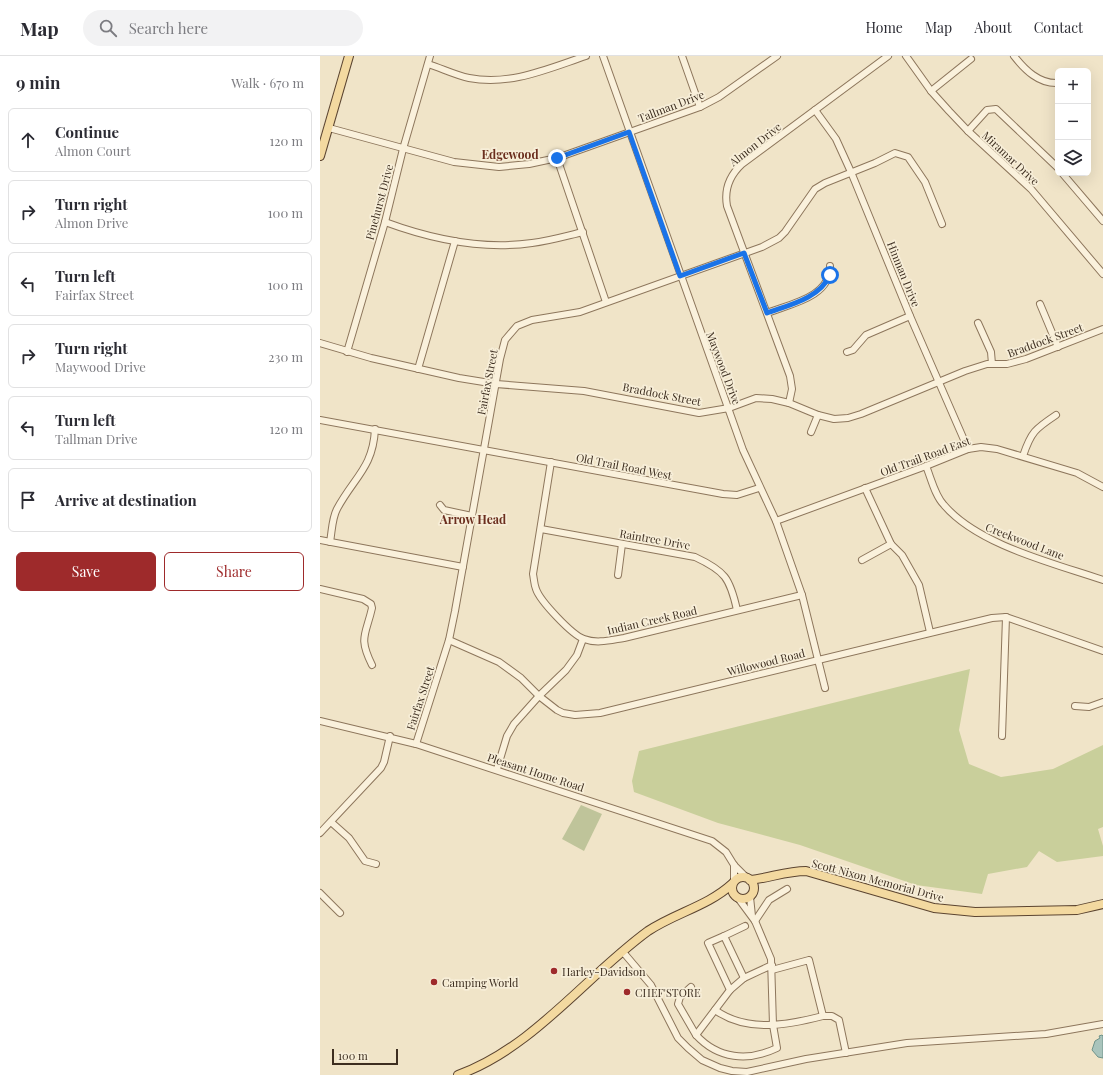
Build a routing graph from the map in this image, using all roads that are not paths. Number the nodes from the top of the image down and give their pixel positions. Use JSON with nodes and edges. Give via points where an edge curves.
{"nodes":[{"id":1,"x":349,"y":56,"type":"edge"},
{"id":2,"x":430,"y":56,"type":"edge"},
{"id":3,"x":586,"y":56,"type":"edge"},
{"id":4,"x":603,"y":56,"type":"edge"},
{"id":5,"x":682,"y":56,"type":"edge"},
{"id":6,"x":777,"y":56,"type":"edge"},
{"id":7,"x":888,"y":56,"type":"edge"},
{"id":8,"x":906,"y":56,"type":"edge"},
{"id":9,"x":1014,"y":56,"type":"edge"},
{"id":10,"x":971,"y":59,"type":"dead end"},
{"id":11,"x":428,"y":64,"type":"junction"},
{"id":12,"x":1055,"y":82,"type":"edge"},
{"id":13,"x":931,"y":91,"type":"junction"},
{"id":14,"x":700,"y":107,"type":"junction"},
{"id":15,"x":816,"y":110,"type":"junction"},
{"id":16,"x":329,"y":128,"type":"junction"},
{"id":17,"x":968,"y":131,"type":"junction"},
{"id":18,"x":629,"y":132,"type":"junction"},
{"id":19,"x":403,"y":149,"type":"junction"},
{"id":20,"x":320,"y":156,"type":"edge"},
{"id":21,"x":557,"y":158,"type":"junction"},
{"id":22,"x":1055,"y":165,"type":"edge"},
{"id":23,"x":851,"y":172,"type":"junction"},
{"id":24,"x":1065,"y":176,"type":"edge"},
{"id":25,"x":1103,"y":221,"type":"edge"},
{"id":26,"x":385,"y":222,"type":"junction"},
{"id":27,"x":942,"y":224,"type":"dead end"},
{"id":28,"x":583,"y":232,"type":"junction"},
{"id":29,"x":455,"y":241,"type":"junction"},
{"id":30,"x":744,"y":253,"type":"junction"},
{"id":31,"x":830,"y":266,"type":"dead end"},
{"id":32,"x":1103,"y":274,"type":"edge"},
{"id":33,"x":680,"y":276,"type":"junction"},
{"id":34,"x":606,"y":302,"type":"junction"},
{"id":35,"x":1040,"y":304,"type":"dead end"},
{"id":36,"x":767,"y":313,"type":"junction"},
{"id":37,"x":910,"y":316,"type":"junction"},
{"id":38,"x":978,"y":324,"type":"dead end"},
{"id":39,"x":1103,"y":329,"type":"edge"},
{"id":40,"x":320,"y":343,"type":"edge"},
{"id":41,"x":1058,"y":347,"type":"junction"},
{"id":42,"x":347,"y":352,"type":"junction"},
{"id":43,"x":847,"y":352,"type":"dead end"},
{"id":44,"x":992,"y":364,"type":"junction"},
{"id":45,"x":418,"y":369,"type":"junction"},
{"id":46,"x":940,"y":382,"type":"junction"},
{"id":47,"x":496,"y":384,"type":"junction"},
{"id":48,"x":789,"y":403,"type":"junction"},
{"id":49,"x":729,"y":408,"type":"junction"},
{"id":50,"x":818,"y":415,"type":"junction"},
{"id":51,"x":1056,"y":415,"type":"dead end"},
{"id":52,"x":320,"y":420,"type":"edge"},
{"id":53,"x":375,"y":429,"type":"junction"},
{"id":54,"x":811,"y":432,"type":"dead end"},
{"id":55,"x":484,"y":449,"type":"junction"},
{"id":56,"x":968,"y":449,"type":"junction"},
{"id":57,"x":1023,"y":456,"type":"junction"},
{"id":58,"x":550,"y":462,"type":"junction"},
{"id":59,"x":926,"y":466,"type":"junction"},
{"id":60,"x":1103,"y":487,"type":"edge"},
{"id":61,"x":759,"y":488,"type":"junction"},
{"id":62,"x":865,"y":488,"type":"junction"},
{"id":63,"x":440,"y":505,"type":"dead end"},
{"id":64,"x":472,"y":516,"type":"junction"},
{"id":65,"x":776,"y":521,"type":"junction"},
{"id":66,"x":541,"y":529,"type":"junction"},
{"id":67,"x":320,"y":540,"type":"edge"},
{"id":68,"x":330,"y":542,"type":"junction"},
{"id":69,"x":622,"y":544,"type":"junction"},
{"id":70,"x":891,"y":544,"type":"junction"},
{"id":71,"x":862,"y":560,"type":"dead end"},
{"id":72,"x":463,"y":567,"type":"junction"},
{"id":73,"x":618,"y":576,"type":"dead end"},
{"id":74,"x":1103,"y":580,"type":"edge"},
{"id":75,"x":320,"y":589,"type":"edge"},
{"id":76,"x":802,"y":595,"type":"junction"},
{"id":77,"x":737,"y":610,"type":"junction"},
{"id":78,"x":1006,"y":617,"type":"junction"},
{"id":79,"x":930,"y":632,"type":"junction"},
{"id":80,"x":583,"y":639,"type":"junction"},
{"id":81,"x":449,"y":640,"type":"junction"},
{"id":82,"x":1103,"y":651,"type":"edge"},
{"id":83,"x":818,"y":660,"type":"junction"},
{"id":84,"x":372,"y":665,"type":"dead end"},
{"id":85,"x":824,"y":688,"type":"dead end"},
{"id":86,"x":539,"y":696,"type":"junction"},
{"id":87,"x":1103,"y":702,"type":"edge"},
{"id":88,"x":1075,"y":706,"type":"dead end"},
{"id":89,"x":320,"y":721,"type":"edge"},
{"id":90,"x":390,"y":736,"type":"junction"},
{"id":91,"x":1002,"y":736,"type":"dead end"},
{"id":92,"x":416,"y":744,"type":"junction"},
{"id":93,"x":496,"y":769,"type":"junction"},
{"id":94,"x":331,"y":822,"type":"junction"},
{"id":95,"x":320,"y":833,"type":"edge"},
{"id":96,"x":376,"y":864,"type":"dead end"},
{"id":97,"x":734,"y":865,"type":"junction"},
{"id":98,"x":767,"y":878,"type":"junction"},
{"id":99,"x":748,"y":879,"type":"junction"},
{"id":100,"x":733,"y":883,"type":"junction"},
{"id":101,"x":787,"y":889,"type":"dead end"},
{"id":102,"x":320,"y":893,"type":"edge"},
{"id":103,"x":752,"y":893,"type":"junction"},
{"id":104,"x":720,"y":896,"type":"junction"},
{"id":105,"x":736,"y":897,"type":"junction"},
{"id":106,"x":1103,"y":904,"type":"edge"},
{"id":107,"x":340,"y":913,"type":"dead end"},
{"id":108,"x":753,"y":919,"type":"junction"},
{"id":109,"x":745,"y":926,"type":"dead end"},
{"id":110,"x":724,"y":936,"type":"junction"},
{"id":111,"x":623,"y":952,"type":"junction"},
{"id":112,"x":772,"y":968,"type":"junction"},
{"id":113,"x":744,"y":978,"type":"junction"},
{"id":114,"x":691,"y":986,"type":"dead end"},
{"id":115,"x":730,"y":990,"type":"junction"},
{"id":116,"x":715,"y":1010,"type":"junction"},
{"id":117,"x":823,"y":1016,"type":"junction"},
{"id":118,"x":1103,"y":1024,"type":"edge"},
{"id":119,"x":774,"y":1026,"type":"junction"},
{"id":120,"x":696,"y":1034,"type":"junction"},
{"id":121,"x":846,"y":1053,"type":"junction"},
{"id":122,"x":458,"y":1075,"type":"edge"}],
"edges":[{"from":1,"to":16,"type":"main road"},
{"from":2,"to":11,"type":"street","name":"Pinehurst Drive"},
{"from":3,"to":11,"type":"street","via":[[519,79],[468,78]]},
{"from":4,"to":18,"type":"street","name":"Maywood Drive"},
{"from":5,"to":14,"type":"street"},
{"from":6,"to":14,"type":"street","name":"Tallman Drive","via":[[719,98]]},
{"from":7,"to":15,"type":"street","name":"Almon Drive"},
{"from":8,"to":13,"type":"street","name":"Miramar Drive"},
{"from":9,"to":12,"type":"street","via":[[1031,74]]},
{"from":10,"to":13,"type":"street"},
{"from":11,"to":19,"type":"street","name":"Pinehurst Drive"},
{"from":13,"to":17,"type":"street","name":"Miramar Drive"},
{"from":14,"to":18,"type":"street","name":"Tallman Drive"},
{"from":15,"to":23,"type":"street","name":"Hinman Drive","via":[[836,138]]},
{"from":15,"to":30,"type":"street","name":"Almon Drive","via":[[742,164],[730,177],[726,189],[727,206]]},
{"from":16,"to":19,"type":"street","name":"Tallman Drive"},
{"from":16,"to":20,"type":"main road"},
{"from":17,"to":22,"type":"street","via":[[987,110],[996,109]]},
{"from":17,"to":32,"type":"street","name":"Miramar Drive","via":[[1031,189]]},
{"from":18,"to":21,"type":"street","name":"Tallman Drive"},
{"from":18,"to":33,"type":"street","name":"Maywood Drive"},
{"from":19,"to":21,"type":"street","name":"Tallman Drive","via":[[454,162],[499,167]]},
{"from":19,"to":26,"type":"street","name":"Pinehurst Drive"},
{"from":21,"to":28,"type":"street"},
{"from":23,"to":27,"type":"street","name":"Fairfax Street","via":[[895,153],[908,157],[925,182]]},
{"from":23,"to":30,"type":"street","name":"Fairfax Street","via":[[815,189],[779,238]]},
{"from":23,"to":37,"type":"street","name":"Hinman Drive"},
{"from":24,"to":25,"type":"street"},
{"from":26,"to":29,"type":"street"},
{"from":26,"to":42,"type":"street","name":"Pinehurst Drive"},
{"from":28,"to":29,"type":"street","via":[[531,243],[495,245]]},
{"from":28,"to":34,"type":"street"},
{"from":29,"to":45,"type":"street"},
{"from":30,"to":33,"type":"street","name":"Fairfax Street"},
{"from":30,"to":36,"type":"street","name":"Almon Drive"},
{"from":31,"to":36,"type":"street","via":[[830,275],[820,290]]},
{"from":33,"to":34,"type":"street","name":"Fairfax Street"},
{"from":33,"to":49,"type":"street","name":"Maywood Drive"},
{"from":34,"to":47,"type":"street","name":"Fairfax Street","via":[[580,312],[532,320],[517,326],[506,340]]},
{"from":35,"to":41,"type":"street"},
{"from":36,"to":48,"type":"street","name":"Almon Drive","via":[[790,376],[792,389]]},
{"from":37,"to":43,"type":"street","via":[[866,335],[853,350]]},
{"from":37,"to":46,"type":"street","name":"Hinman Drive"},
{"from":38,"to":44,"type":"street","via":[[991,352]]},
{"from":39,"to":41,"type":"street","name":"Braddock Street"},
{"from":40,"to":42,"type":"street","name":"Braddock Street"},
{"from":41,"to":44,"type":"street","name":"Braddock Street","via":[[1007,364]]},
{"from":42,"to":45,"type":"street","name":"Braddock Street"},
{"from":44,"to":46,"type":"street","name":"Braddock Street","via":[[965,371]]},
{"from":45,"to":47,"type":"street","name":"Braddock Street"},
{"from":46,"to":50,"type":"street","name":"Braddock Street","via":[[848,418],[834,419]]},
{"from":46,"to":56,"type":"street","name":"Hinman Drive"},
{"from":47,"to":49,"type":"street","name":"Braddock Street","via":[[584,391],[699,413]]},
{"from":47,"to":55,"type":"street","name":"Fairfax Street"},
{"from":48,"to":49,"type":"street","name":"Braddock Street","via":[[756,398]]},
{"from":48,"to":50,"type":"street","name":"Braddock Street"},
{"from":49,"to":61,"type":"street","name":"Maywood Drive"},
{"from":50,"to":54,"type":"street"},
{"from":51,"to":57,"type":"street","via":[[1038,427],[1029,438]]},
{"from":52,"to":53,"type":"street","name":"Old Trail Road West"},
{"from":53,"to":55,"type":"street","name":"Old Trail Road West"},
{"from":53,"to":68,"type":"street","via":[[368,463],[336,510]]},
{"from":55,"to":58,"type":"street","name":"Old Trail Road West"},
{"from":55,"to":64,"type":"street","name":"Fairfax Street"},
{"from":56,"to":57,"type":"street","name":"Old Trail Road East","via":[[997,448]]},
{"from":56,"to":59,"type":"street","name":"Old Trail Road East"},
{"from":57,"to":60,"type":"street","name":"Old Trail Road East","via":[[1077,473]]},
{"from":58,"to":61,"type":"street","name":"Old Trail Road West","via":[[723,494],[737,495]]},
{"from":58,"to":66,"type":"street"},
{"from":59,"to":62,"type":"street","name":"Old Trail Road East"},
{"from":59,"to":74,"type":"street","name":"Creekwood Lane","via":[[943,504],[975,532],[1004,546]]},
{"from":61,"to":65,"type":"street","name":"Maywood Drive"},
{"from":62,"to":65,"type":"street","name":"Old Trail Road East"},
{"from":62,"to":70,"type":"street"},
{"from":63,"to":64,"type":"street","via":[[444,510]]},
{"from":64,"to":72,"type":"street","name":"Fairfax Street"},
{"from":65,"to":76,"type":"street","name":"Maywood Drive"},
{"from":66,"to":69,"type":"street","name":"Raintree Drive"},
{"from":66,"to":80,"type":"street","via":[[533,574],[536,589],[543,602]]},
{"from":67,"to":68,"type":"street"},
{"from":68,"to":72,"type":"street"},
{"from":69,"to":73,"type":"street"},
{"from":69,"to":77,"type":"street","name":"Raintree Drive","via":[[695,557],[714,566],[726,577]]},
{"from":70,"to":71,"type":"street"},
{"from":70,"to":79,"type":"street","via":[[902,554],[919,585]]},
{"from":72,"to":81,"type":"street","name":"Fairfax Street"},
{"from":75,"to":84,"type":"street","via":[[363,599],[370,604],[372,608],[363,634],[363,643]]},
{"from":76,"to":77,"type":"street","name":"Indian Creek Road"},
{"from":76,"to":83,"type":"street","name":"Maywood Drive"},
{"from":77,"to":80,"type":"street","name":"Indian Creek Road","via":[[624,638],[598,642]]},
{"from":78,"to":79,"type":"street","name":"Willowood Road"},
{"from":78,"to":82,"type":"street","name":"Willowood Road"},
{"from":78,"to":91,"type":"street"},
{"from":79,"to":83,"type":"street","name":"Willowood Road"},
{"from":80,"to":86,"type":"street","via":[[577,655],[566,670]]},
{"from":81,"to":86,"type":"street","name":"Willowood Road","via":[[499,662],[521,678]]},
{"from":81,"to":92,"type":"street","name":"Fairfax Street"},
{"from":83,"to":85,"type":"street","name":"Maywood Drive"},
{"from":83,"to":86,"type":"street","name":"Willowood Road","via":[[600,713],[563,713]]},
{"from":86,"to":93,"type":"street","via":[[510,730]]},
{"from":87,"to":88,"type":"street","via":[[1089,707]]},
{"from":89,"to":90,"type":"street","name":"Pleasant Home Road"},
{"from":90,"to":92,"type":"street","name":"Pleasant Home Road"},
{"from":90,"to":94,"type":"street","via":[[384,762],[380,768]]},
{"from":92,"to":93,"type":"street","name":"Pleasant Home Road"},
{"from":93,"to":97,"type":"street","name":"Pleasant Home Road","via":[[712,841],[726,852]]},
{"from":94,"to":95,"type":"street"},
{"from":94,"to":96,"type":"street","via":[[349,838],[364,860]]},
{"from":97,"to":99,"type":"street","name":"Pleasant Home Road"},
{"from":97,"to":100,"type":"street"},
{"from":98,"to":99,"type":"main road","name":"Scott Nixon Memorial Drive"},
{"from":98,"to":103,"type":"main road","name":"Scott Nixon Memorial Drive"},
{"from":98,"to":106,"type":"main road","name":"Scott Nixon Memorial Drive","via":[[793,871],[806,871],[934,908],[975,912],[1077,910]]},
{"from":99,"to":100,"type":"main road","via":[[739,878]]},
{"from":99,"to":103,"type":"main road"},
{"from":100,"to":104,"type":"main road"},
{"from":100,"to":105,"type":"main road","via":[[732,892]]},
{"from":101,"to":108,"type":"street","via":[[769,900]]},
{"from":102,"to":107,"type":"street"},
{"from":103,"to":105,"type":"main road","via":[[743,899]]},
{"from":103,"to":108,"type":"street"},
{"from":104,"to":105,"type":"main road"},
{"from":104,"to":111,"type":"main road","via":[[661,922]]},
{"from":105,"to":108,"type":"street"},
{"from":108,"to":112,"type":"street","via":[[767,948]]},
{"from":109,"to":110,"type":"street"},
{"from":110,"to":113,"type":"street"},
{"from":110,"to":115,"type":"street","via":[[708,943]]},
{"from":111,"to":121,"type":"street","via":[[651,985],[678,1038],[702,1060],[720,1068],[747,1072]]},
{"from":111,"to":122,"type":"main road","via":[[511,1048],[483,1065]]},
{"from":112,"to":113,"type":"street"},
{"from":112,"to":117,"type":"street","via":[[809,960]]},
{"from":112,"to":119,"type":"street"},
{"from":113,"to":115,"type":"street"},
{"from":114,"to":120,"type":"street","via":[[680,997],[678,1004]]},
{"from":115,"to":116,"type":"street"},
{"from":116,"to":119,"type":"street","via":[[739,1021]]},
{"from":116,"to":120,"type":"street"},
{"from":117,"to":119,"type":"street"},
{"from":117,"to":121,"type":"street","via":[[832,1016],[839,1020]]},
{"from":118,"to":121,"type":"street","via":[[1046,1034],[907,1044]]},
{"from":119,"to":120,"type":"street","via":[[777,1048],[750,1056],[735,1057],[721,1053],[704,1043]]}]}
